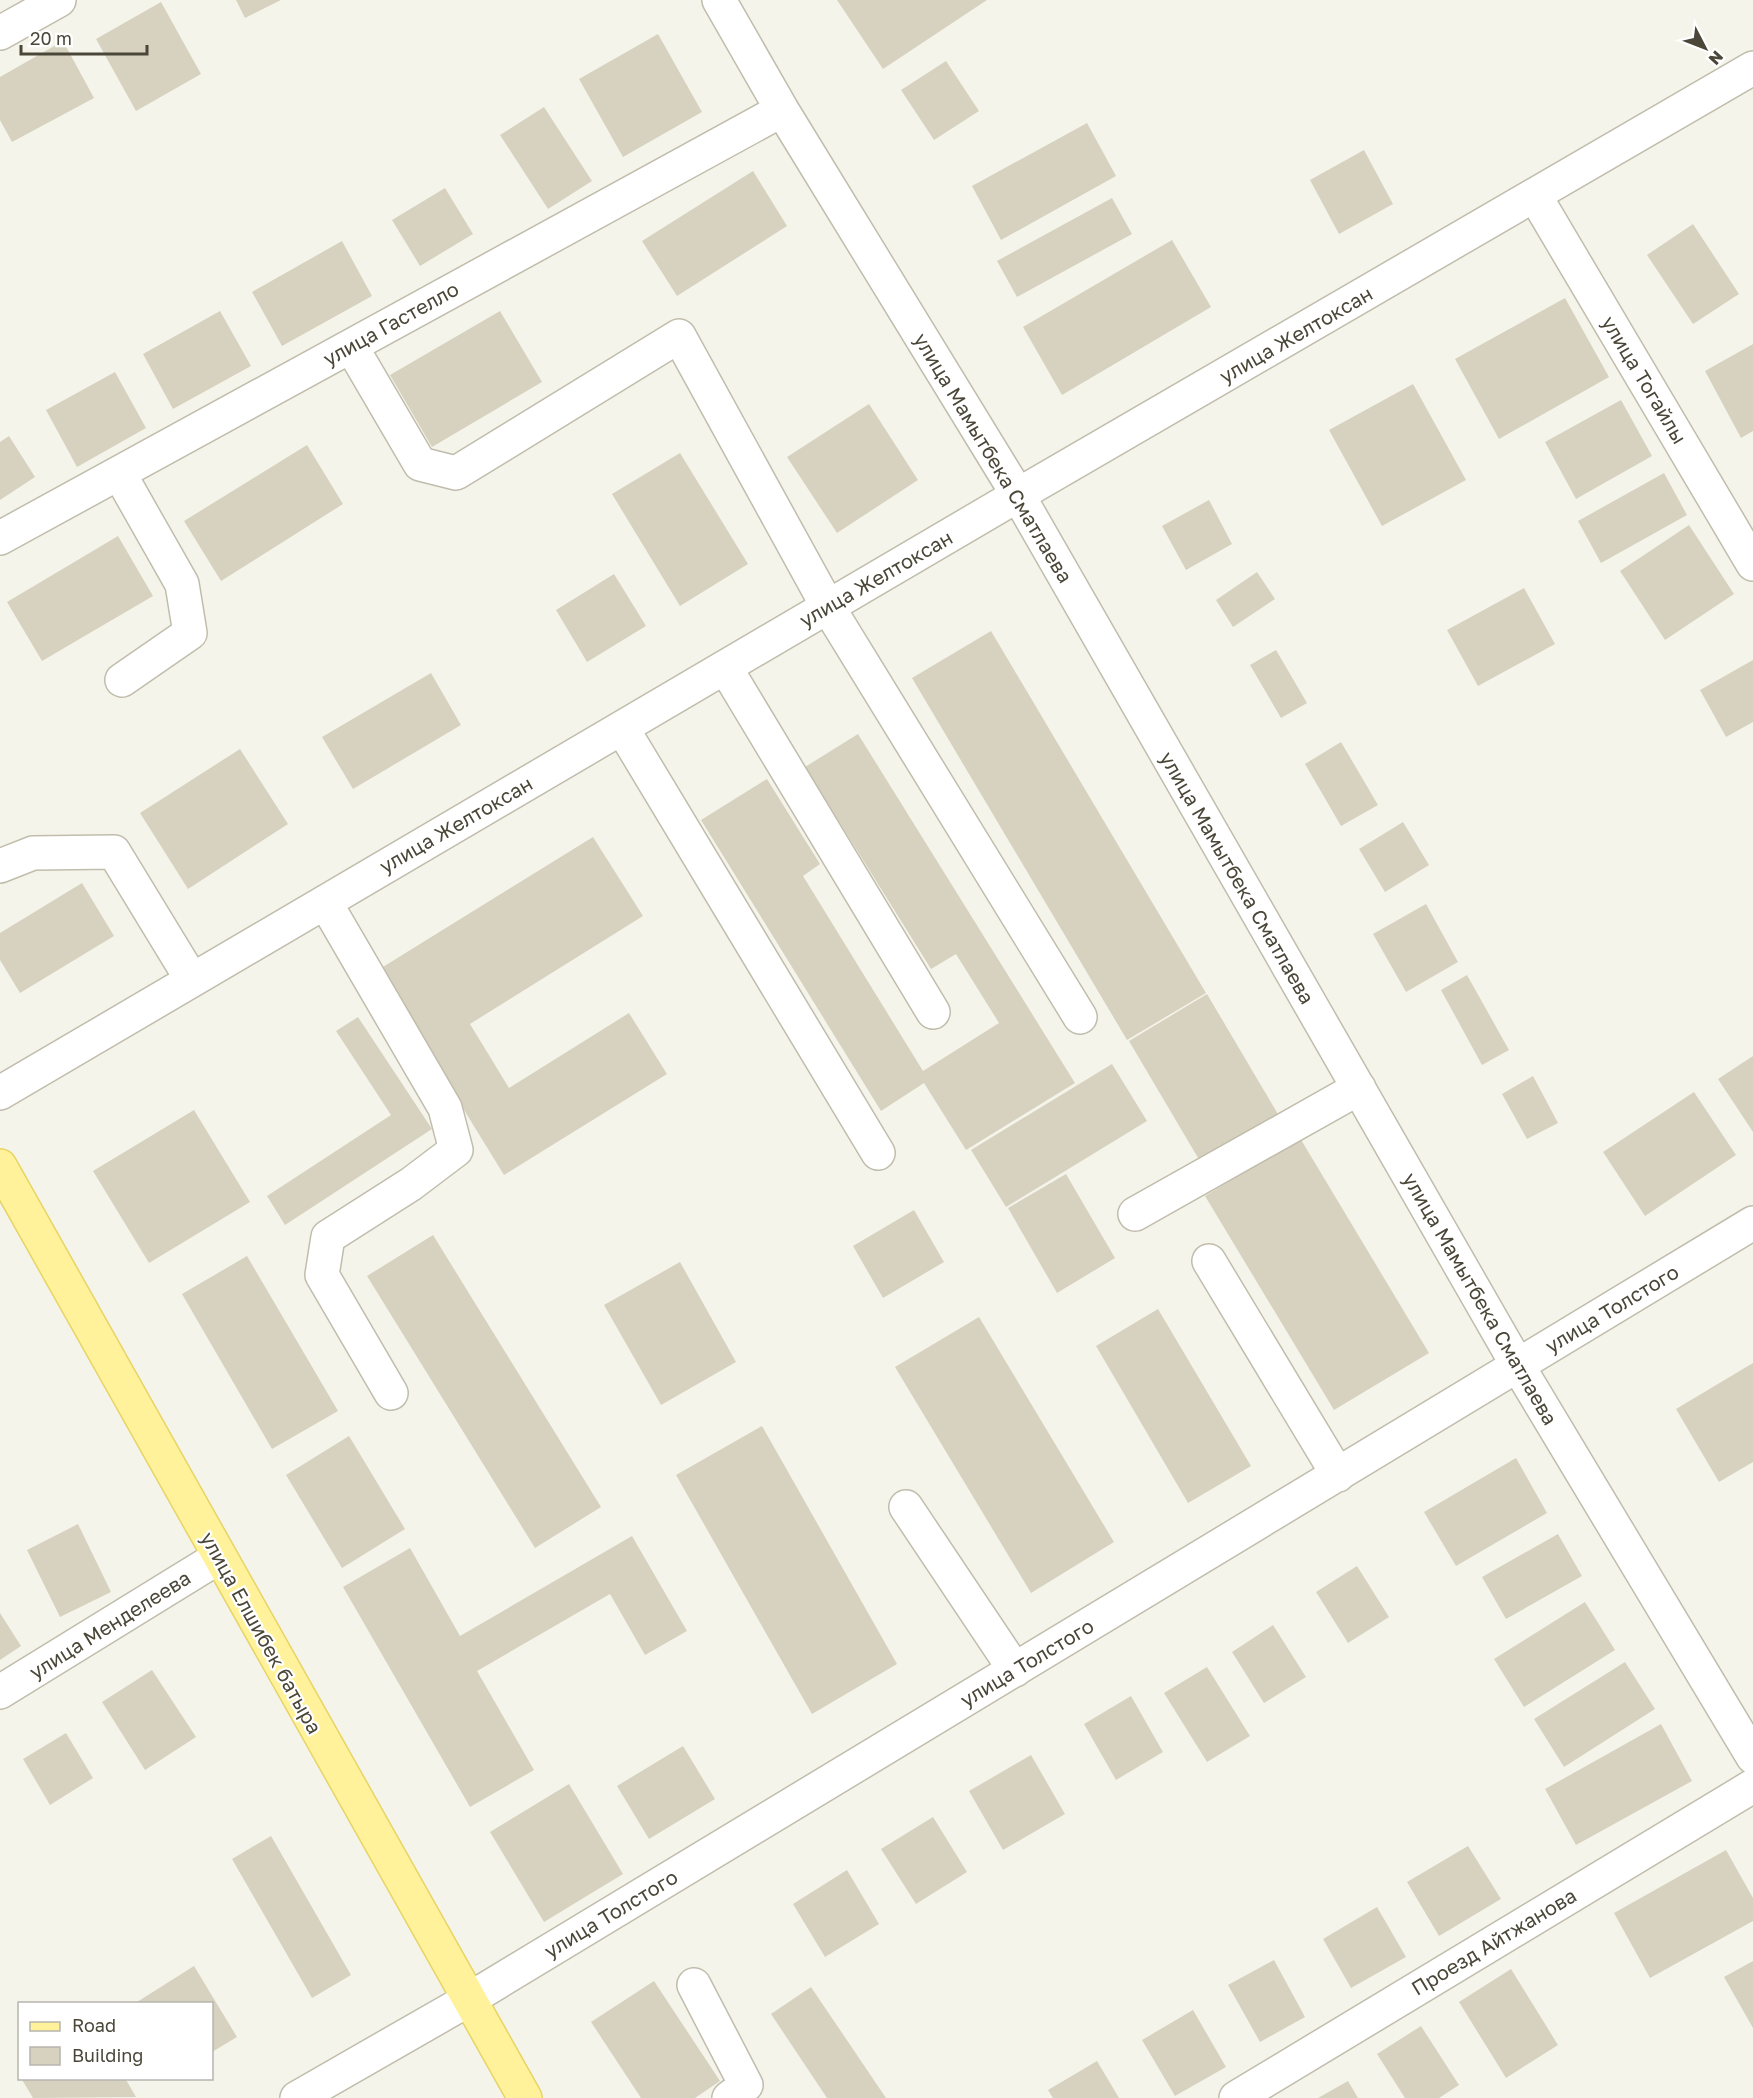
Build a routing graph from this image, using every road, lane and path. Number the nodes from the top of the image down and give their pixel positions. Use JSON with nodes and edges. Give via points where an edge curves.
{"nodes":[{"id":1,"x":59,"y":0,"type":"edge"},
{"id":2,"x":719,"y":0,"type":"edge"},
{"id":3,"x":0,"y":33,"type":"edge"},
{"id":4,"x":1753,"y":68,"type":"edge"},
{"id":5,"x":782,"y":110,"type":"junction"},
{"id":6,"x":1535,"y":196,"type":"junction"},
{"id":7,"x":351,"y":346,"type":"junction"},
{"id":8,"x":119,"y":473,"type":"junction"},
{"id":9,"x":1018,"y":495,"type":"junction"},
{"id":10,"x":0,"y":538,"type":"edge"},
{"id":11,"x":1753,"y":564,"type":"edge"},
{"id":12,"x":828,"y":607,"type":"junction"},
{"id":13,"x":725,"y":667,"type":"junction"},
{"id":14,"x":122,"y":680,"type":"dead end"},
{"id":15,"x":622,"y":728,"type":"junction"},
{"id":16,"x":0,"y":866,"type":"edge"},
{"id":17,"x":325,"y":902,"type":"junction"},
{"id":18,"x":192,"y":980,"type":"junction"},
{"id":19,"x":933,"y":1012,"type":"dead end"},
{"id":20,"x":1080,"y":1017,"type":"dead end"},
{"id":21,"x":1359,"y":1088,"type":"junction"},
{"id":22,"x":0,"y":1093,"type":"edge"},
{"id":23,"x":878,"y":1153,"type":"dead end"},
{"id":24,"x":0,"y":1166,"type":"edge"},
{"id":25,"x":1135,"y":1214,"type":"dead end"},
{"id":26,"x":1753,"y":1222,"type":"edge"},
{"id":27,"x":1209,"y":1261,"type":"dead end"},
{"id":28,"x":1518,"y":1366,"type":"junction"},
{"id":29,"x":392,"y":1393,"type":"dead end"},
{"id":30,"x":1338,"y":1475,"type":"junction"},
{"id":31,"x":906,"y":1507,"type":"dead end"},
{"id":32,"x":219,"y":1557,"type":"junction"},
{"id":33,"x":1015,"y":1670,"type":"junction"},
{"id":34,"x":0,"y":1692,"type":"edge"},
{"id":35,"x":1753,"y":1757,"type":"edge"},
{"id":36,"x":1753,"y":1786,"type":"edge"},
{"id":37,"x":694,"y":1985,"type":"dead end"},
{"id":38,"x":468,"y":2000,"type":"junction"},
{"id":39,"x":297,"y":2098,"type":"edge"},
{"id":40,"x":525,"y":2098,"type":"edge"},
{"id":41,"x":729,"y":2098,"type":"edge"},
{"id":42,"x":1236,"y":2098,"type":"edge"}],
"edges":[{"from":1,"to":3,"type":"street"},
{"from":2,"to":5,"type":"street","name":"улица Мамытбека Сматлаева"},
{"from":4,"to":6,"type":"street","name":"улица Желтоксан"},
{"from":5,"to":7,"type":"street","name":"улица Гастелло"},
{"from":5,"to":9,"type":"street","name":"улица Мамытбека Сматлаева"},
{"from":6,"to":9,"type":"street","name":"улица Желтоксан"},
{"from":6,"to":11,"type":"street","name":"улица Тогайлы"},
{"from":7,"to":8,"type":"street","name":"улица Гастелло"},
{"from":7,"to":12,"type":"street","via":[[420,464],[456,473],[679,336]]},
{"from":8,"to":10,"type":"street","name":"улица Гастелло"},
{"from":8,"to":14,"type":"street","via":[[182,584],[190,633]]},
{"from":9,"to":12,"type":"street","name":"улица Желтоксан"},
{"from":9,"to":21,"type":"street","name":"улица Мамытбека Сматлаева"},
{"from":12,"to":13,"type":"street","name":"улица Желтоксан"},
{"from":12,"to":20,"type":"street"},
{"from":13,"to":15,"type":"street","name":"улица Желтоксан"},
{"from":13,"to":19,"type":"street"},
{"from":15,"to":17,"type":"street","name":"улица Желтоксан"},
{"from":15,"to":23,"type":"street"},
{"from":16,"to":18,"type":"street","via":[[33,853],[114,852]]},
{"from":17,"to":18,"type":"street","name":"улица Желтоксан"},
{"from":17,"to":29,"type":"street","via":[[445,1108],[456,1150],[328,1237],[321,1275]]},
{"from":18,"to":22,"type":"street","name":"улица Желтоксан"},
{"from":21,"to":25,"type":"street"},
{"from":21,"to":28,"type":"street","name":"улица Мамытбека Сматлаева"},
{"from":24,"to":32,"type":"main road","name":"улица Елшибек батыра"},
{"from":26,"to":28,"type":"street","name":"улица Толстого"},
{"from":27,"to":30,"type":"street"},
{"from":28,"to":30,"type":"street","name":"улица Толстого"},
{"from":28,"to":35,"type":"street","name":"улица Мамытбека Сматлаева"},
{"from":30,"to":33,"type":"street","name":"улица Толстого"},
{"from":31,"to":33,"type":"street"},
{"from":32,"to":34,"type":"street","name":"улица Менделеева"},
{"from":32,"to":38,"type":"main road","name":"улица Елшибек батыра"},
{"from":33,"to":38,"type":"street","name":"улица Толстого"},
{"from":36,"to":42,"type":"street","name":"Проезд Айтжанова"},
{"from":37,"to":41,"type":"street","via":[[746,2085]]},
{"from":38,"to":39,"type":"street","name":"улица Толстого"},
{"from":38,"to":40,"type":"main road","name":"улица Елшибек батыра"}]}
